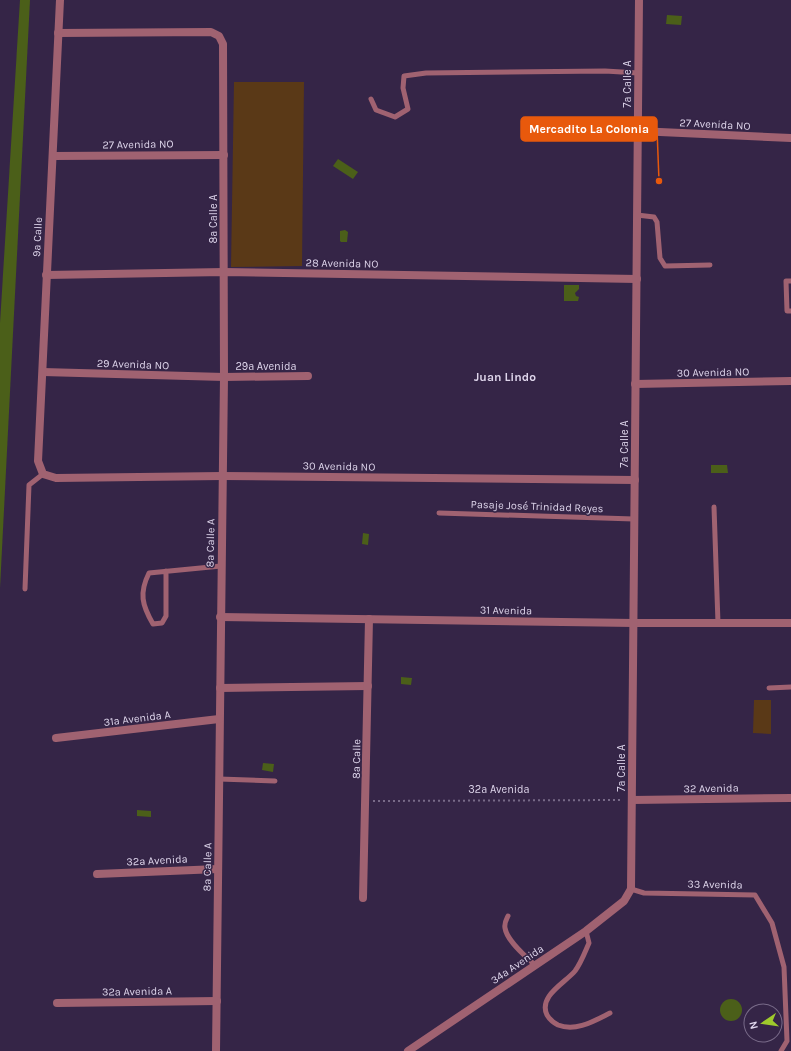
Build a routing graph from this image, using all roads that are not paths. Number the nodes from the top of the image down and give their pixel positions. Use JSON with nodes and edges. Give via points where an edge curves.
{"nodes":[{"id":1,"x":60,"y":0,"type":"edge"},
{"id":2,"x":639,"y":0,"type":"edge"},
{"id":3,"x":58,"y":33,"type":"junction"},
{"id":4,"x":638,"y":73,"type":"junction"},
{"id":5,"x":371,"y":99,"type":"dead end"},
{"id":6,"x":638,"y":131,"type":"junction"},
{"id":7,"x":791,"y":138,"type":"edge"},
{"id":8,"x":224,"y":155,"type":"junction"},
{"id":9,"x":52,"y":156,"type":"junction"},
{"id":10,"x":637,"y":215,"type":"junction"},
{"id":11,"x":710,"y":265,"type":"dead end"},
{"id":12,"x":224,"y":272,"type":"junction"},
{"id":13,"x":46,"y":275,"type":"junction"},
{"id":14,"x":637,"y":279,"type":"junction"},
{"id":15,"x":791,"y":281,"type":"edge"},
{"id":16,"x":791,"y":311,"type":"edge"},
{"id":17,"x":42,"y":372,"type":"junction"},
{"id":18,"x":308,"y":376,"type":"dead end"},
{"id":19,"x":224,"y":377,"type":"junction"},
{"id":20,"x":791,"y":381,"type":"edge"},
{"id":21,"x":636,"y":384,"type":"junction"},
{"id":22,"x":43,"y":474,"type":"junction"},
{"id":23,"x":222,"y":476,"type":"junction"},
{"id":24,"x":635,"y":480,"type":"junction"},
{"id":25,"x":714,"y":507,"type":"dead end"},
{"id":26,"x":439,"y":513,"type":"dead end"},
{"id":27,"x":634,"y":519,"type":"junction"},
{"id":28,"x":221,"y":566,"type":"junction"},
{"id":29,"x":166,"y":571,"type":"junction"},
{"id":30,"x":25,"y":589,"type":"dead end"},
{"id":31,"x":220,"y":617,"type":"junction"},
{"id":32,"x":369,"y":619,"type":"junction"},
{"id":33,"x":634,"y":623,"type":"junction"},
{"id":34,"x":718,"y":623,"type":"junction"},
{"id":35,"x":791,"y":623,"type":"edge"},
{"id":36,"x":368,"y":686,"type":"junction"},
{"id":37,"x":791,"y":687,"type":"edge"},
{"id":38,"x":220,"y":688,"type":"junction"},
{"id":39,"x":769,"y":688,"type":"dead end"},
{"id":40,"x":219,"y":719,"type":"junction"},
{"id":41,"x":56,"y":738,"type":"dead end"},
{"id":42,"x":219,"y":779,"type":"junction"},
{"id":43,"x":275,"y":781,"type":"dead end"},
{"id":44,"x":791,"y":798,"type":"edge"},
{"id":45,"x":632,"y":800,"type":"junction"},
{"id":46,"x":218,"y":869,"type":"junction"},
{"id":47,"x":97,"y":874,"type":"dead end"},
{"id":48,"x":631,"y":889,"type":"junction"},
{"id":49,"x":363,"y":898,"type":"dead end"},
{"id":50,"x":508,"y":916,"type":"dead end"},
{"id":51,"x":586,"y":931,"type":"junction"},
{"id":52,"x":535,"y":965,"type":"junction"},
{"id":53,"x":217,"y":1001,"type":"junction"},
{"id":54,"x":57,"y":1003,"type":"dead end"},
{"id":55,"x":610,"y":1013,"type":"dead end"},
{"id":56,"x":216,"y":1051,"type":"edge"},
{"id":57,"x":408,"y":1051,"type":"edge"},
{"id":58,"x":781,"y":1051,"type":"edge"}],
"edges":[{"from":1,"to":3,"type":"street","name":"9a Calle"},
{"from":2,"to":4,"type":"street","name":"7a Calle A"},
{"from":3,"to":8,"type":"street","name":"8a Calle A","via":[[211,32],[219,36],[223,44]]},
{"from":3,"to":9,"type":"street","name":"9a Calle"},
{"from":4,"to":5,"type":"lane","via":[[434,73],[404,76],[403,88],[408,109],[395,117],[376,110]]},
{"from":4,"to":6,"type":"street","name":"7a Calle A"},
{"from":6,"to":7,"type":"street","name":"27 Avenida NO"},
{"from":6,"to":10,"type":"street","name":"7a Calle A"},
{"from":8,"to":9,"type":"street","name":"27 Avenida NO"},
{"from":8,"to":12,"type":"street","name":"8a Calle A"},
{"from":9,"to":13,"type":"street","name":"9a Calle"},
{"from":10,"to":11,"type":"lane","via":[[654,217],[657,222],[660,258],[665,266]]},
{"from":10,"to":14,"type":"street","name":"7a Calle A"},
{"from":12,"to":13,"type":"street","name":"28 Avenida NO"},
{"from":12,"to":14,"type":"street","name":"28 Avenida NO"},
{"from":12,"to":19,"type":"street","name":"8a Calle A"},
{"from":13,"to":17,"type":"street","name":"9a Calle"},
{"from":14,"to":21,"type":"street","name":"7a Calle A"},
{"from":15,"to":16,"type":"lane","via":[[786,281],[787,311]]},
{"from":17,"to":19,"type":"street","name":"29 Avenida NO"},
{"from":17,"to":22,"type":"street","name":"9a Calle","via":[[38,461]]},
{"from":18,"to":19,"type":"street","name":"29a Avenida"},
{"from":19,"to":23,"type":"street","name":"8a Calle A"},
{"from":20,"to":21,"type":"street","name":"30 Avenida NO"},
{"from":21,"to":24,"type":"street","name":"7a Calle A"},
{"from":22,"to":23,"type":"street","name":"30 Avenida NO","via":[[56,478]]},
{"from":22,"to":30,"type":"lane","via":[[29,485]]},
{"from":23,"to":24,"type":"street","name":"30 Avenida NO"},
{"from":23,"to":28,"type":"street","name":"8a Calle A"},
{"from":24,"to":27,"type":"street","name":"7a Calle A"},
{"from":25,"to":34,"type":"lane"},
{"from":26,"to":27,"type":"lane","name":"Pasaje José Trinidad Reyes"},
{"from":27,"to":33,"type":"street","name":"7a Calle A"},
{"from":28,"to":29,"type":"lane"},
{"from":28,"to":31,"type":"street","name":"8a Calle A"},
{"from":29,"to":29,"type":"lane","via":[[166,616],[162,623],[153,624],[145,610],[144,584],[149,573]]},
{"from":31,"to":32,"type":"street","name":"31 Avenida"},
{"from":31,"to":38,"type":"street","name":"8a Calle A"},
{"from":32,"to":33,"type":"street","name":"31 Avenida"},
{"from":32,"to":36,"type":"street","name":"8a Calle"},
{"from":33,"to":34,"type":"street","name":"31 Avenida"},
{"from":33,"to":45,"type":"street","name":"7a Calle A"},
{"from":34,"to":35,"type":"street","name":"31 Avenida"},
{"from":36,"to":38,"type":"street"},
{"from":36,"to":49,"type":"street","name":"8a Calle"},
{"from":37,"to":39,"type":"lane"},
{"from":38,"to":40,"type":"street","name":"8a Calle A"},
{"from":40,"to":41,"type":"street","name":"31a Avenida A"},
{"from":40,"to":42,"type":"street","name":"8a Calle A"},
{"from":42,"to":43,"type":"lane"},
{"from":42,"to":46,"type":"street","name":"8a Calle A"},
{"from":44,"to":45,"type":"street","name":"32 Avenida"},
{"from":45,"to":48,"type":"street","name":"7a Calle A"},
{"from":46,"to":47,"type":"street","name":"32a Avenida"},
{"from":46,"to":53,"type":"street","name":"8a Calle A"},
{"from":48,"to":51,"type":"street","name":"34a Avenida","via":[[624,901]]},
{"from":48,"to":58,"type":"lane","name":"33 Avenida","via":[[644,893],[755,895],[772,923],[784,966],[787,1042]]},
{"from":50,"to":52,"type":"lane","via":[[504,923],[508,935]]},
{"from":51,"to":52,"type":"street","name":"34a Avenida"},
{"from":51,"to":55,"type":"lane","via":[[589,943],[576,970],[552,992],[546,1002],[546,1013],[552,1022],[566,1028],[589,1024]]},
{"from":52,"to":57,"type":"street","name":"34a Avenida"},
{"from":53,"to":54,"type":"street","name":"32a Avenida A"},
{"from":53,"to":56,"type":"street","name":"8a Calle A"}]}
